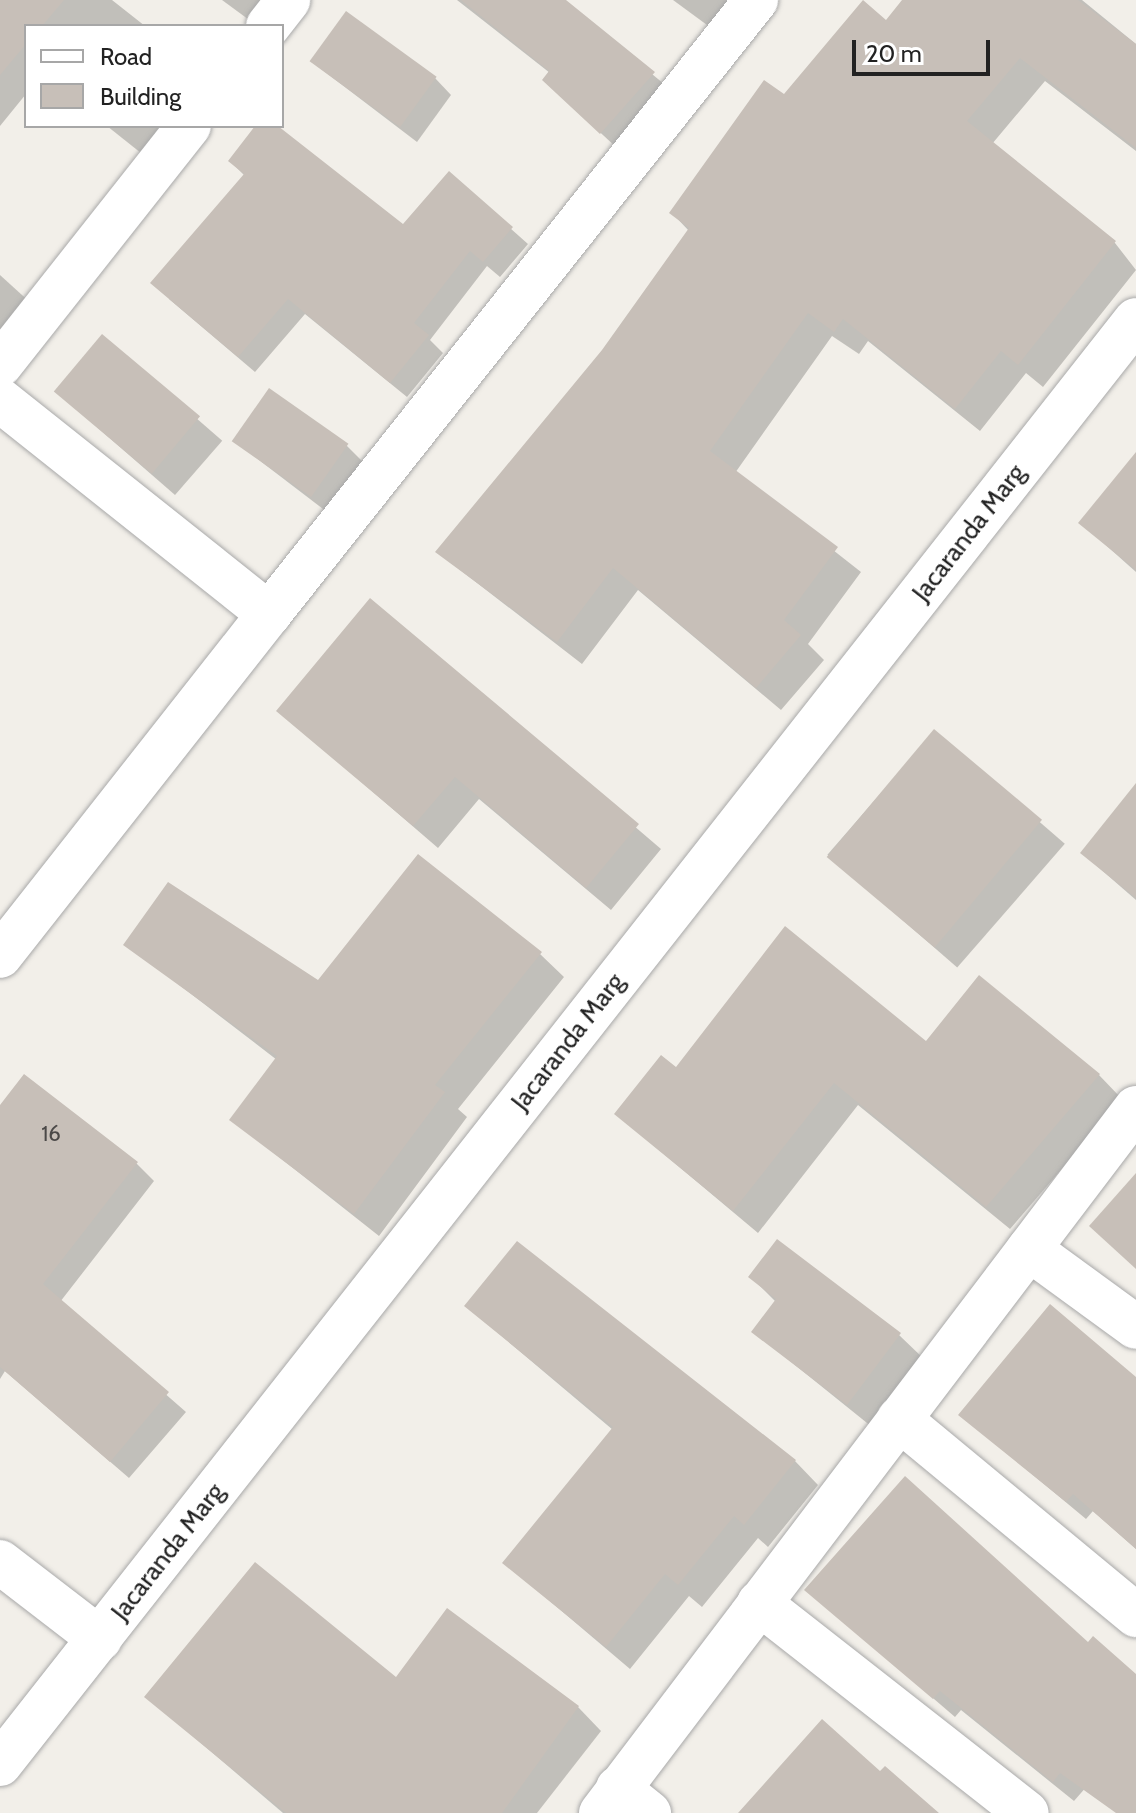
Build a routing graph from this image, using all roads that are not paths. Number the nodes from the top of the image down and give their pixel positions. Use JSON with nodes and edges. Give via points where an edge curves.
{"nodes":[{"id":1,"x":288,"y":0,"type":"edge"},
{"id":2,"x":756,"y":0,"type":"edge"},
{"id":3,"x":270,"y":24,"type":"edge"},
{"id":4,"x":187,"y":128,"type":"edge"},
{"id":5,"x":1136,"y":320,"type":"edge"},
{"id":6,"x":0,"y":365,"type":"edge"},
{"id":7,"x":0,"y":400,"type":"edge"},
{"id":8,"x":269,"y":614,"type":"junction"},
{"id":9,"x":0,"y":956,"type":"edge"},
{"id":10,"x":1136,"y":1108,"type":"edge"},
{"id":11,"x":1029,"y":1249,"type":"junction"},
{"id":12,"x":1136,"y":1327,"type":"edge"},
{"id":13,"x":899,"y":1419,"type":"junction"},
{"id":14,"x":0,"y":1562,"type":"edge"},
{"id":15,"x":759,"y":1603,"type":"junction"},
{"id":16,"x":1136,"y":1615,"type":"edge"},
{"id":17,"x":100,"y":1639,"type":"junction"},
{"id":18,"x":0,"y":1764,"type":"edge"},
{"id":19,"x":623,"y":1805,"type":"edge"},
{"id":20,"x":1027,"y":1813,"type":"edge"}],
"edges":[{"from":1,"to":3,"type":"street"},
{"from":2,"to":8,"type":"street"},
{"from":4,"to":6,"type":"street"},
{"from":5,"to":17,"type":"street","name":"Jacaranda Marg"},
{"from":7,"to":8,"type":"street"},
{"from":8,"to":9,"type":"street"},
{"from":10,"to":11,"type":"street"},
{"from":11,"to":12,"type":"street"},
{"from":11,"to":13,"type":"street"},
{"from":13,"to":15,"type":"street"},
{"from":13,"to":16,"type":"street"},
{"from":14,"to":17,"type":"street"},
{"from":15,"to":19,"type":"street"},
{"from":15,"to":20,"type":"street"},
{"from":17,"to":18,"type":"street","name":"Jacaranda Marg"}]}
